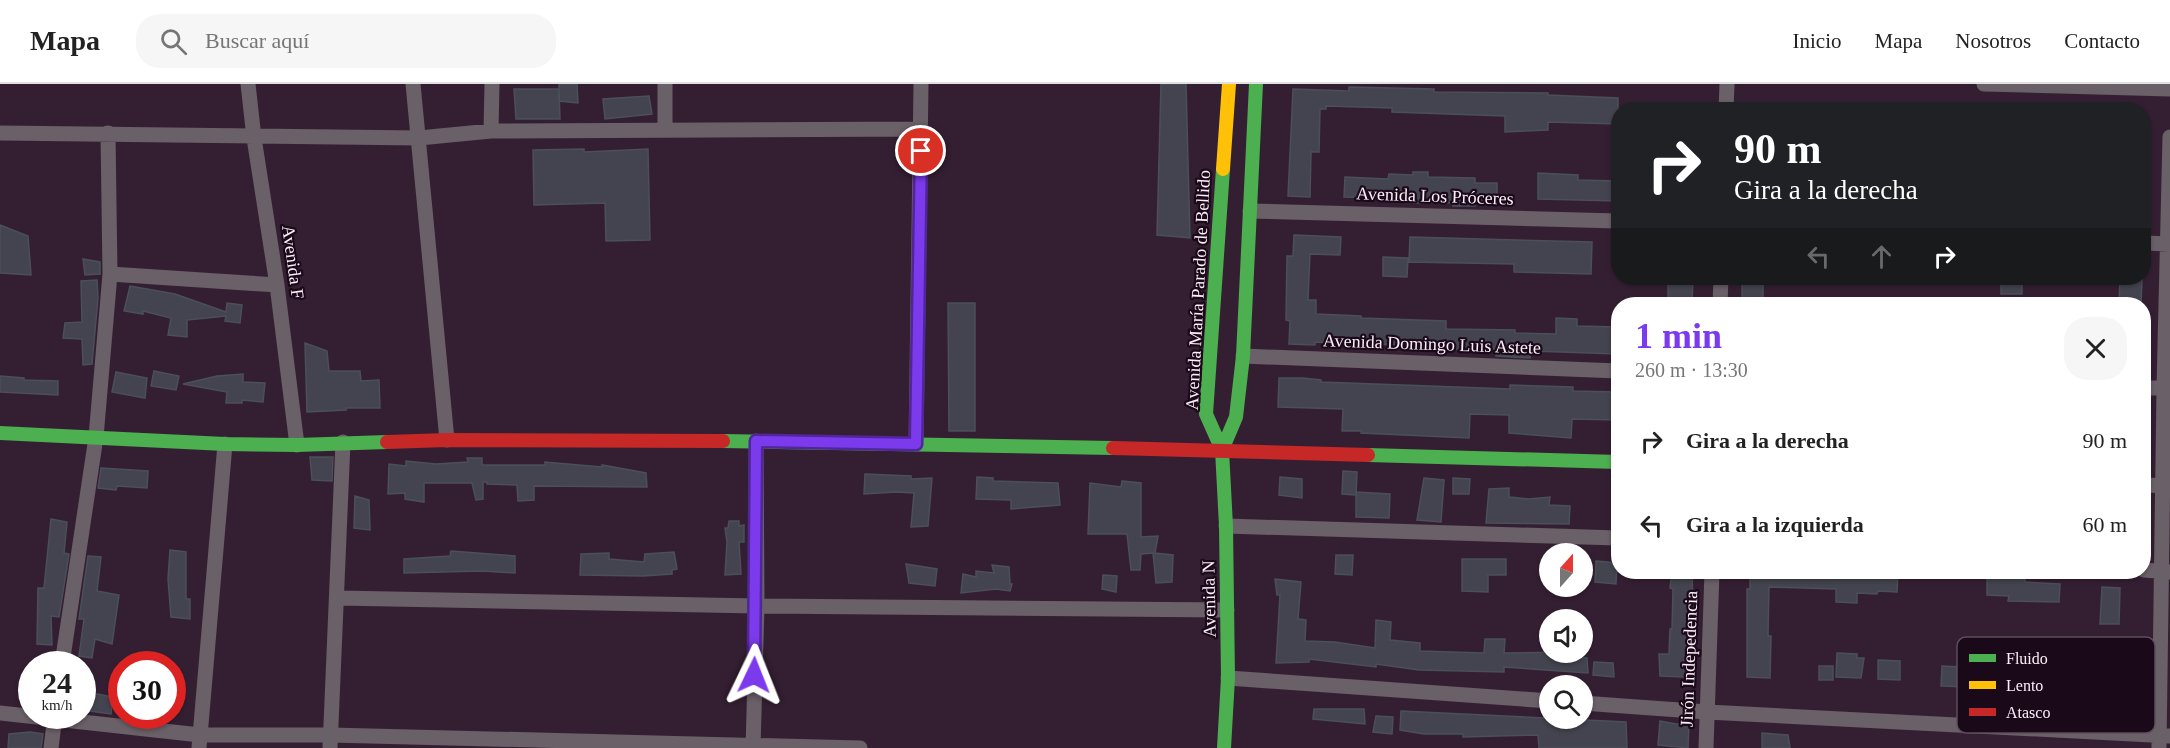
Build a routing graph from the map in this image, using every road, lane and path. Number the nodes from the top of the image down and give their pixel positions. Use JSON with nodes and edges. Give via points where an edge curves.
{"nodes":[{"id":1,"x":248,"y":84,"type":"edge"},
{"id":2,"x":413,"y":84,"type":"edge"},
{"id":3,"x":492,"y":84,"type":"edge"},
{"id":4,"x":665,"y":84,"type":"edge"},
{"id":5,"x":921,"y":84,"type":"edge"},
{"id":6,"x":1229,"y":84,"type":"edge"},
{"id":7,"x":1256,"y":84,"type":"edge"},
{"id":8,"x":1727,"y":84,"type":"edge"},
{"id":9,"x":1984,"y":84,"type":"edge"},
{"id":10,"x":2170,"y":90,"type":"edge"},
{"id":11,"x":1726,"y":102,"type":"edge"},
{"id":12,"x":921,"y":129,"type":"junction"},
{"id":13,"x":665,"y":130,"type":"junction"},
{"id":14,"x":491,"y":131,"type":"junction"},
{"id":15,"x":0,"y":133,"type":"edge"},
{"id":16,"x":108,"y":133,"type":"junction"},
{"id":17,"x":2170,"y":137,"type":"edge"},
{"id":18,"x":254,"y":138,"type":"junction"},
{"id":19,"x":419,"y":138,"type":"junction"},
{"id":20,"x":1250,"y":211,"type":"junction"},
{"id":21,"x":1611,"y":221,"type":"edge"},
{"id":22,"x":2151,"y":243,"type":"edge"},
{"id":23,"x":2169,"y":244,"type":"edge"},
{"id":24,"x":110,"y":274,"type":"junction"},
{"id":25,"x":277,"y":285,"type":"junction"},
{"id":26,"x":1243,"y":356,"type":"junction"},
{"id":27,"x":1611,"y":371,"type":"edge"},
{"id":28,"x":2151,"y":387,"type":"edge"},
{"id":29,"x":2167,"y":388,"type":"edge"},
{"id":30,"x":0,"y":433,"type":"edge"},
{"id":31,"x":96,"y":437,"type":"junction"},
{"id":32,"x":447,"y":440,"type":"junction"},
{"id":33,"x":756,"y":441,"type":"junction"},
{"id":34,"x":343,"y":442,"type":"junction"},
{"id":35,"x":225,"y":444,"type":"junction"},
{"id":36,"x":916,"y":444,"type":"junction"},
{"id":37,"x":297,"y":445,"type":"junction"},
{"id":38,"x":1222,"y":450,"type":"junction"},
{"id":39,"x":1611,"y":462,"type":"edge"},
{"id":40,"x":2151,"y":485,"type":"edge"},
{"id":41,"x":2166,"y":486,"type":"edge"},
{"id":42,"x":1226,"y":526,"type":"junction"},
{"id":43,"x":1611,"y":538,"type":"edge"},
{"id":44,"x":2151,"y":571,"type":"edge"},
{"id":45,"x":2166,"y":572,"type":"edge"},
{"id":46,"x":1712,"y":579,"type":"edge"},
{"id":47,"x":337,"y":598,"type":"junction"},
{"id":48,"x":756,"y":606,"type":"junction"},
{"id":49,"x":1227,"y":610,"type":"junction"},
{"id":50,"x":64,"y":651,"type":"edge"},
{"id":51,"x":1228,"y":678,"type":"junction"},
{"id":52,"x":1539,"y":700,"type":"edge"},
{"id":53,"x":1593,"y":704,"type":"edge"},
{"id":54,"x":1707,"y":712,"type":"junction"},
{"id":55,"x":0,"y":713,"type":"edge"},
{"id":56,"x":18,"y":714,"type":"edge"},
{"id":57,"x":96,"y":724,"type":"edge"},
{"id":58,"x":1957,"y":727,"type":"edge"},
{"id":59,"x":53,"y":729,"type":"edge"},
{"id":60,"x":2049,"y":733,"type":"edge"},
{"id":61,"x":2163,"y":740,"type":"edge"},
{"id":62,"x":199,"y":741,"type":"edge"},
{"id":63,"x":330,"y":742,"type":"edge"},
{"id":64,"x":753,"y":746,"type":"edge"},
{"id":65,"x":51,"y":748,"type":"edge"},
{"id":66,"x":860,"y":748,"type":"edge"},
{"id":67,"x":1224,"y":748,"type":"edge"},
{"id":68,"x":1706,"y":748,"type":"edge"}],
"edges":[{"from":1,"to":18,"type":"street","name":"Avenida F"},
{"from":2,"to":19,"type":"street"},
{"from":3,"to":14,"type":"street"},
{"from":4,"to":13,"type":"street"},
{"from":5,"to":12,"type":"street"},
{"from":6,"to":38,"type":"street","name":"Avenida María Parado de Bellido","via":[[1206,414]]},
{"from":7,"to":20,"type":"street"},
{"from":8,"to":11,"type":"street"},
{"from":9,"to":10,"type":"street"},
{"from":12,"to":13,"type":"street"},
{"from":12,"to":36,"type":"street"},
{"from":13,"to":14,"type":"street"},
{"from":14,"to":19,"type":"street"},
{"from":15,"to":16,"type":"street"},
{"from":16,"to":18,"type":"street"},
{"from":16,"to":24,"type":"street"},
{"from":17,"to":23,"type":"street"},
{"from":18,"to":19,"type":"street"},
{"from":18,"to":25,"type":"street","name":"Avenida F"},
{"from":19,"to":32,"type":"street"},
{"from":20,"to":21,"type":"street","name":"Avenida Los Próceres"},
{"from":20,"to":26,"type":"street"},
{"from":22,"to":23,"type":"street"},
{"from":23,"to":29,"type":"street"},
{"from":24,"to":25,"type":"street"},
{"from":24,"to":31,"type":"street"},
{"from":25,"to":37,"type":"street","name":"Avenida F"},
{"from":26,"to":27,"type":"street","name":"Avenida Domingo Luis Astete"},
{"from":26,"to":38,"type":"street","via":[[1236,417]]},
{"from":28,"to":29,"type":"street"},
{"from":29,"to":41,"type":"street"},
{"from":30,"to":31,"type":"street"},
{"from":31,"to":35,"type":"street"},
{"from":31,"to":50,"type":"street"},
{"from":32,"to":33,"type":"street"},
{"from":32,"to":34,"type":"street"},
{"from":33,"to":36,"type":"street"},
{"from":33,"to":48,"type":"street"},
{"from":34,"to":37,"type":"street"},
{"from":34,"to":47,"type":"street"},
{"from":35,"to":37,"type":"street"},
{"from":35,"to":62,"type":"street"},
{"from":36,"to":38,"type":"street"},
{"from":38,"to":39,"type":"street"},
{"from":38,"to":42,"type":"street","name":"Avenida N"},
{"from":40,"to":41,"type":"street"},
{"from":41,"to":45,"type":"street"},
{"from":42,"to":43,"type":"street"},
{"from":42,"to":49,"type":"street","name":"Avenida N"},
{"from":44,"to":45,"type":"street"},
{"from":45,"to":61,"type":"street"},
{"from":46,"to":54,"type":"street","name":"Jirón Indepedencia"},
{"from":47,"to":48,"type":"street"},
{"from":47,"to":63,"type":"street"},
{"from":48,"to":49,"type":"street"},
{"from":48,"to":64,"type":"street"},
{"from":49,"to":51,"type":"street","name":"Avenida N"},
{"from":51,"to":52,"type":"street"},
{"from":51,"to":67,"type":"street","name":"Avenida N"},
{"from":53,"to":54,"type":"street"},
{"from":54,"to":58,"type":"street"},
{"from":54,"to":68,"type":"street","name":"Jirón Indepedencia"},
{"from":55,"to":56,"type":"street"},
{"from":57,"to":62,"type":"street"},
{"from":59,"to":65,"type":"street"},
{"from":60,"to":61,"type":"street"},
{"from":62,"to":63,"type":"street"},
{"from":63,"to":64,"type":"street"},
{"from":64,"to":66,"type":"street"}]}
